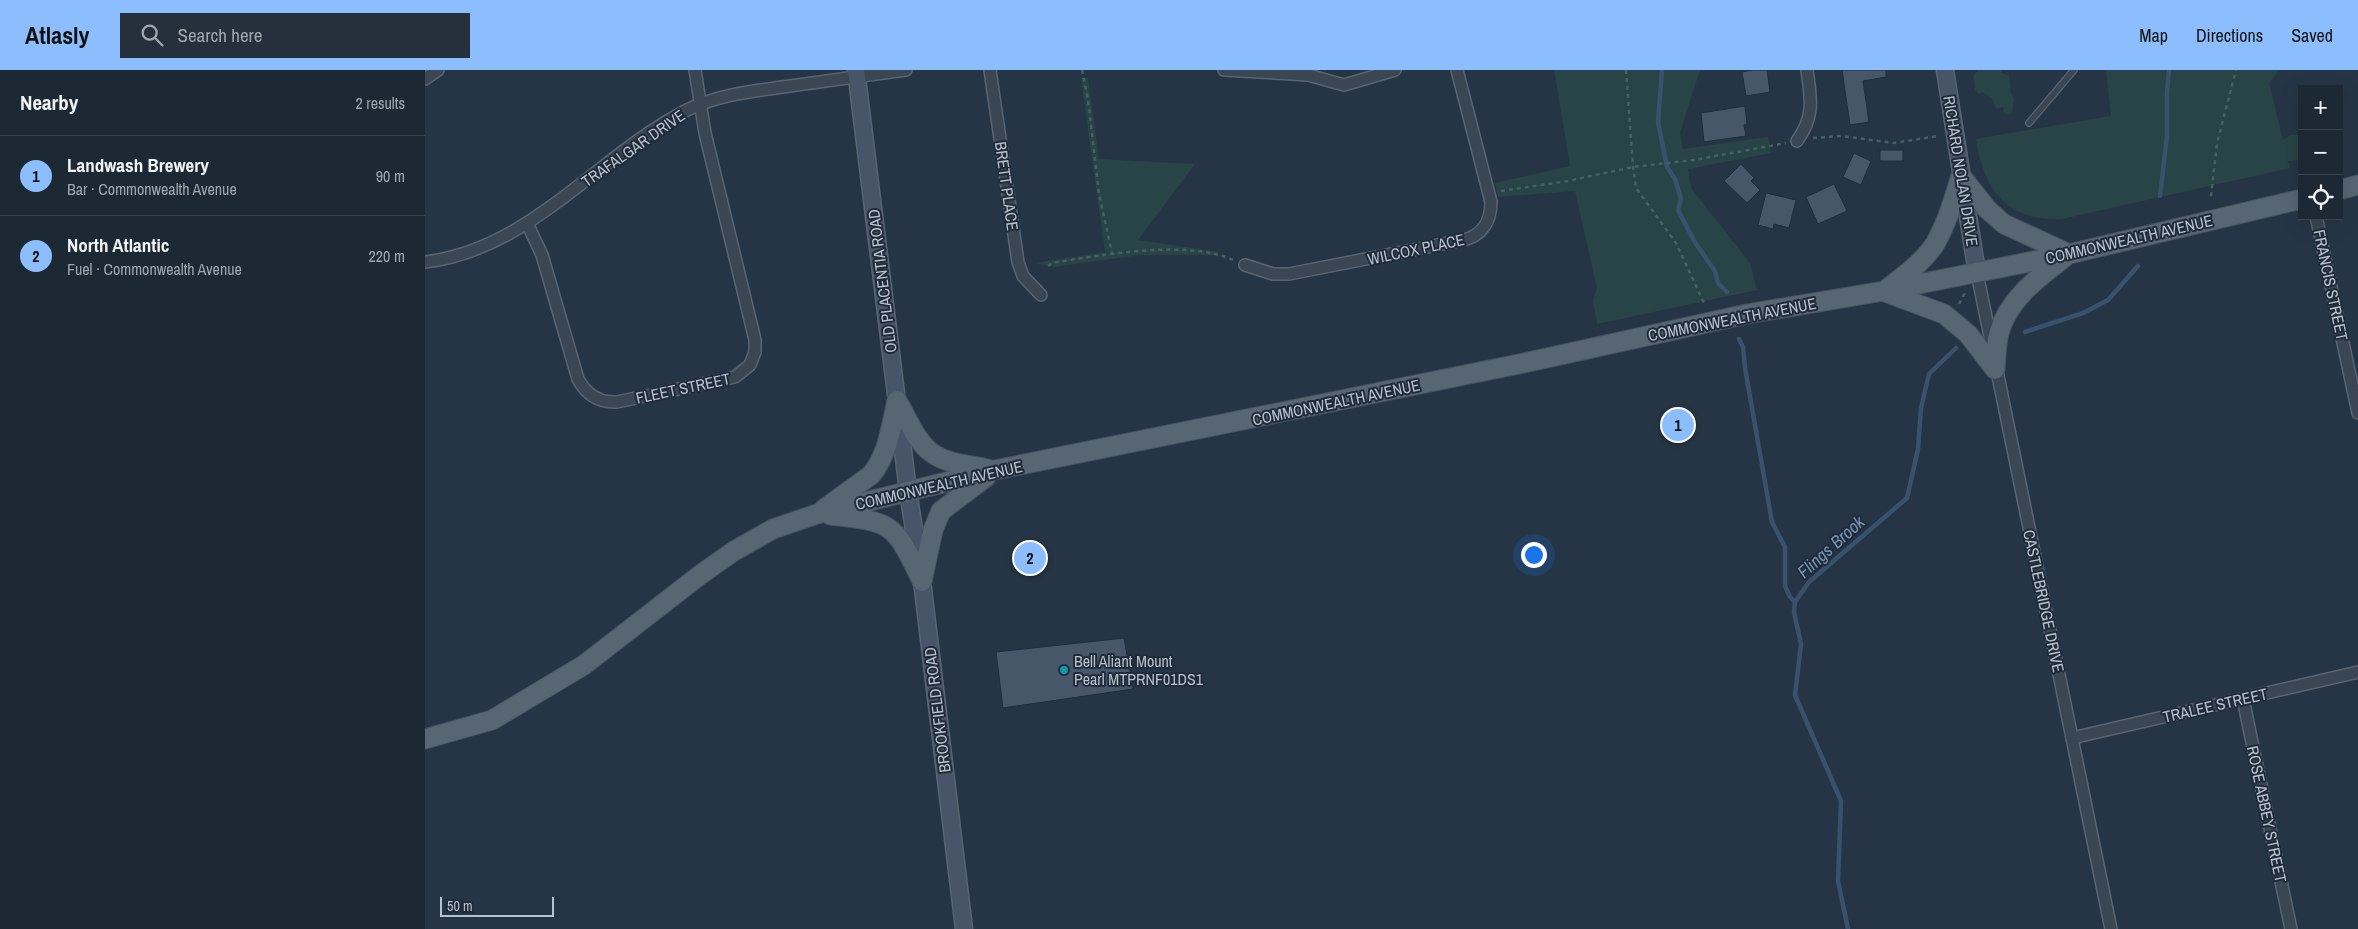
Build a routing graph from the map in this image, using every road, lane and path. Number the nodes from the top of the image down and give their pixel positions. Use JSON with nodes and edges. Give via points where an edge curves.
{"nodes":[{"id":1,"x":438,"y":70,"type":"edge"},
{"id":2,"x":695,"y":70,"type":"edge"},
{"id":3,"x":906,"y":70,"type":"edge"},
{"id":4,"x":990,"y":70,"type":"edge"},
{"id":5,"x":1082,"y":70,"type":"edge"},
{"id":6,"x":1224,"y":70,"type":"edge"},
{"id":7,"x":1395,"y":70,"type":"edge"},
{"id":8,"x":1457,"y":70,"type":"edge"},
{"id":9,"x":1626,"y":70,"type":"edge"},
{"id":10,"x":1807,"y":70,"type":"edge"},
{"id":11,"x":1945,"y":70,"type":"edge"},
{"id":12,"x":2075,"y":70,"type":"edge"},
{"id":13,"x":2236,"y":70,"type":"edge"},
{"id":14,"x":857,"y":73,"type":"edge"},
{"id":15,"x":425,"y":79,"type":"edge"},
{"id":16,"x":699,"y":104,"type":"junction"},
{"id":17,"x":2029,"y":123,"type":"dead end"},
{"id":18,"x":1938,"y":136,"type":"dead end"},
{"id":19,"x":1797,"y":141,"type":"junction"},
{"id":20,"x":1633,"y":167,"type":"junction"},
{"id":21,"x":1961,"y":176,"type":"junction"},
{"id":22,"x":2358,"y":185,"type":"edge"},
{"id":23,"x":2343,"y":189,"type":"edge"},
{"id":24,"x":1489,"y":193,"type":"junction"},
{"id":25,"x":2211,"y":196,"type":"dead end"},
{"id":26,"x":2298,"y":200,"type":"edge"},
{"id":27,"x":2317,"y":220,"type":"edge"},
{"id":28,"x":527,"y":223,"type":"junction"},
{"id":29,"x":1112,"y":253,"type":"junction"},
{"id":30,"x":2069,"y":254,"type":"junction"},
{"id":31,"x":425,"y":262,"type":"edge"},
{"id":32,"x":1245,"y":265,"type":"joint"},
{"id":33,"x":1048,"y":266,"type":"dead end"},
{"id":34,"x":1977,"y":272,"type":"junction"},
{"id":35,"x":1884,"y":292,"type":"junction"},
{"id":36,"x":1965,"y":293,"type":"dead end"},
{"id":37,"x":1041,"y":295,"type":"dead end"},
{"id":38,"x":1704,"y":303,"type":"dead end"},
{"id":39,"x":1959,"y":304,"type":"dead end"},
{"id":40,"x":1995,"y":369,"type":"junction"},
{"id":41,"x":897,"y":402,"type":"junction"},
{"id":42,"x":2358,"y":411,"type":"edge"},
{"id":43,"x":995,"y":470,"type":"junction"},
{"id":44,"x":908,"y":491,"type":"junction"},
{"id":45,"x":817,"y":514,"type":"junction"},
{"id":46,"x":922,"y":581,"type":"junction"},
{"id":47,"x":2358,"y":672,"type":"edge"},
{"id":48,"x":2243,"y":698,"type":"junction"},
{"id":49,"x":2072,"y":738,"type":"junction"},
{"id":50,"x":425,"y":739,"type":"edge"},
{"id":51,"x":964,"y":929,"type":"edge"},
{"id":52,"x":2111,"y":929,"type":"edge"},
{"id":53,"x":2291,"y":929,"type":"edge"}],
"edges":[{"from":1,"to":15,"type":"street"},
{"from":2,"to":16,"type":"street","name":"FLEET STREET"},
{"from":3,"to":14,"type":"street","name":"TRAFALGAR DRIVE"},
{"from":4,"to":37,"type":"street","name":"BRETT PLACE","via":[[1018,262],[1023,276]]},
{"from":5,"to":29,"type":"path","via":[[1099,194]]},
{"from":6,"to":7,"type":"street","via":[[1308,75],[1344,85]]},
{"from":8,"to":24,"type":"street","name":"WILCOX PLACE"},
{"from":9,"to":20,"type":"path"},
{"from":10,"to":19,"type":"street","via":[[1811,107],[1808,122]]},
{"from":11,"to":21,"type":"main road","name":"RICHARD NOLAN DRIVE"},
{"from":12,"to":17,"type":"lane"},
{"from":13,"to":25,"type":"path","via":[[2217,143]]},
{"from":14,"to":16,"type":"street","name":"TRAFALGAR DRIVE","via":[[733,94]]},
{"from":14,"to":41,"type":"main road","name":"OLD PLACENTIA ROAD"},
{"from":16,"to":28,"type":"street","name":"TRAFALGAR DRIVE","via":[[662,125]]},
{"from":16,"to":28,"type":"street","name":"FLEET STREET","via":[[755,340],[753,359],[741,374],[729,380],[617,402],[605,401],[588,393],[578,379],[541,255]]},
{"from":18,"to":19,"type":"path","via":[[1893,143],[1825,136]]},
{"from":19,"to":20,"type":"path"},
{"from":20,"to":24,"type":"path"},
{"from":20,"to":38,"type":"path","via":[[1636,188],[1676,243]]},
{"from":21,"to":30,"type":"main road","via":[[1987,209],[2004,224]]},
{"from":21,"to":34,"type":"main road","name":"RICHARD NOLAN DRIVE"},
{"from":21,"to":35,"type":"main road","via":[[1943,229],[1934,245]]},
{"from":22,"to":23,"type":"main road"},
{"from":24,"to":32,"type":"street","name":"WILCOX PLACE","via":[[1489,216],[1483,229],[1471,238],[1289,274],[1273,274]]},
{"from":26,"to":30,"type":"main road","name":"COMMONWEALTH AVENUE"},
{"from":27,"to":42,"type":"street","name":"FRANCIS STREET"},
{"from":28,"to":31,"type":"street","name":"TRAFALGAR DRIVE","via":[[481,248]]},
{"from":29,"to":32,"type":"path","via":[[1213,252]]},
{"from":29,"to":33,"type":"path"},
{"from":30,"to":34,"type":"main road","name":"COMMONWEALTH AVENUE"},
{"from":30,"to":40,"type":"main road","via":[[2040,276],[2010,308],[1999,335]]},
{"from":34,"to":35,"type":"main road","name":"COMMONWEALTH AVENUE"},
{"from":34,"to":40,"type":"street","name":"CASTLEBRIDGE DRIVE"},
{"from":35,"to":40,"type":"main road","via":[[1944,314],[1968,334]]},
{"from":35,"to":43,"type":"main road","name":"COMMONWEALTH AVENUE","via":[[1747,314],[1505,367]]},
{"from":36,"to":39,"type":"path"},
{"from":40,"to":49,"type":"street","name":"CASTLEBRIDGE DRIVE"},
{"from":41,"to":43,"type":"main road","via":[[932,454],[955,463]]},
{"from":41,"to":44,"type":"main road","name":"OLD PLACENTIA ROAD"},
{"from":41,"to":45,"type":"main road","via":[[877,468]]},
{"from":43,"to":44,"type":"main road","name":"COMMONWEALTH AVENUE"},
{"from":43,"to":46,"type":"main road","via":[[941,511],[933,530]]},
{"from":44,"to":45,"type":"main road","name":"COMMONWEALTH AVENUE"},
{"from":44,"to":46,"type":"main road","name":"BROOKFIELD ROAD"},
{"from":45,"to":46,"type":"main road","via":[[873,520],[893,530],[901,538]]},
{"from":45,"to":50,"type":"main road","name":"COMMONWEALTH AVENUE","via":[[773,528],[734,551],[584,666],[492,720]]},
{"from":46,"to":51,"type":"main road","name":"BROOKFIELD ROAD"},
{"from":47,"to":48,"type":"street","name":"TRALEE STREET"},
{"from":48,"to":49,"type":"street","name":"TRALEE STREET"},
{"from":48,"to":53,"type":"street","name":"ROSE ABBEY STREET"},
{"from":49,"to":52,"type":"street","name":"CASTLEBRIDGE DRIVE"}]}
